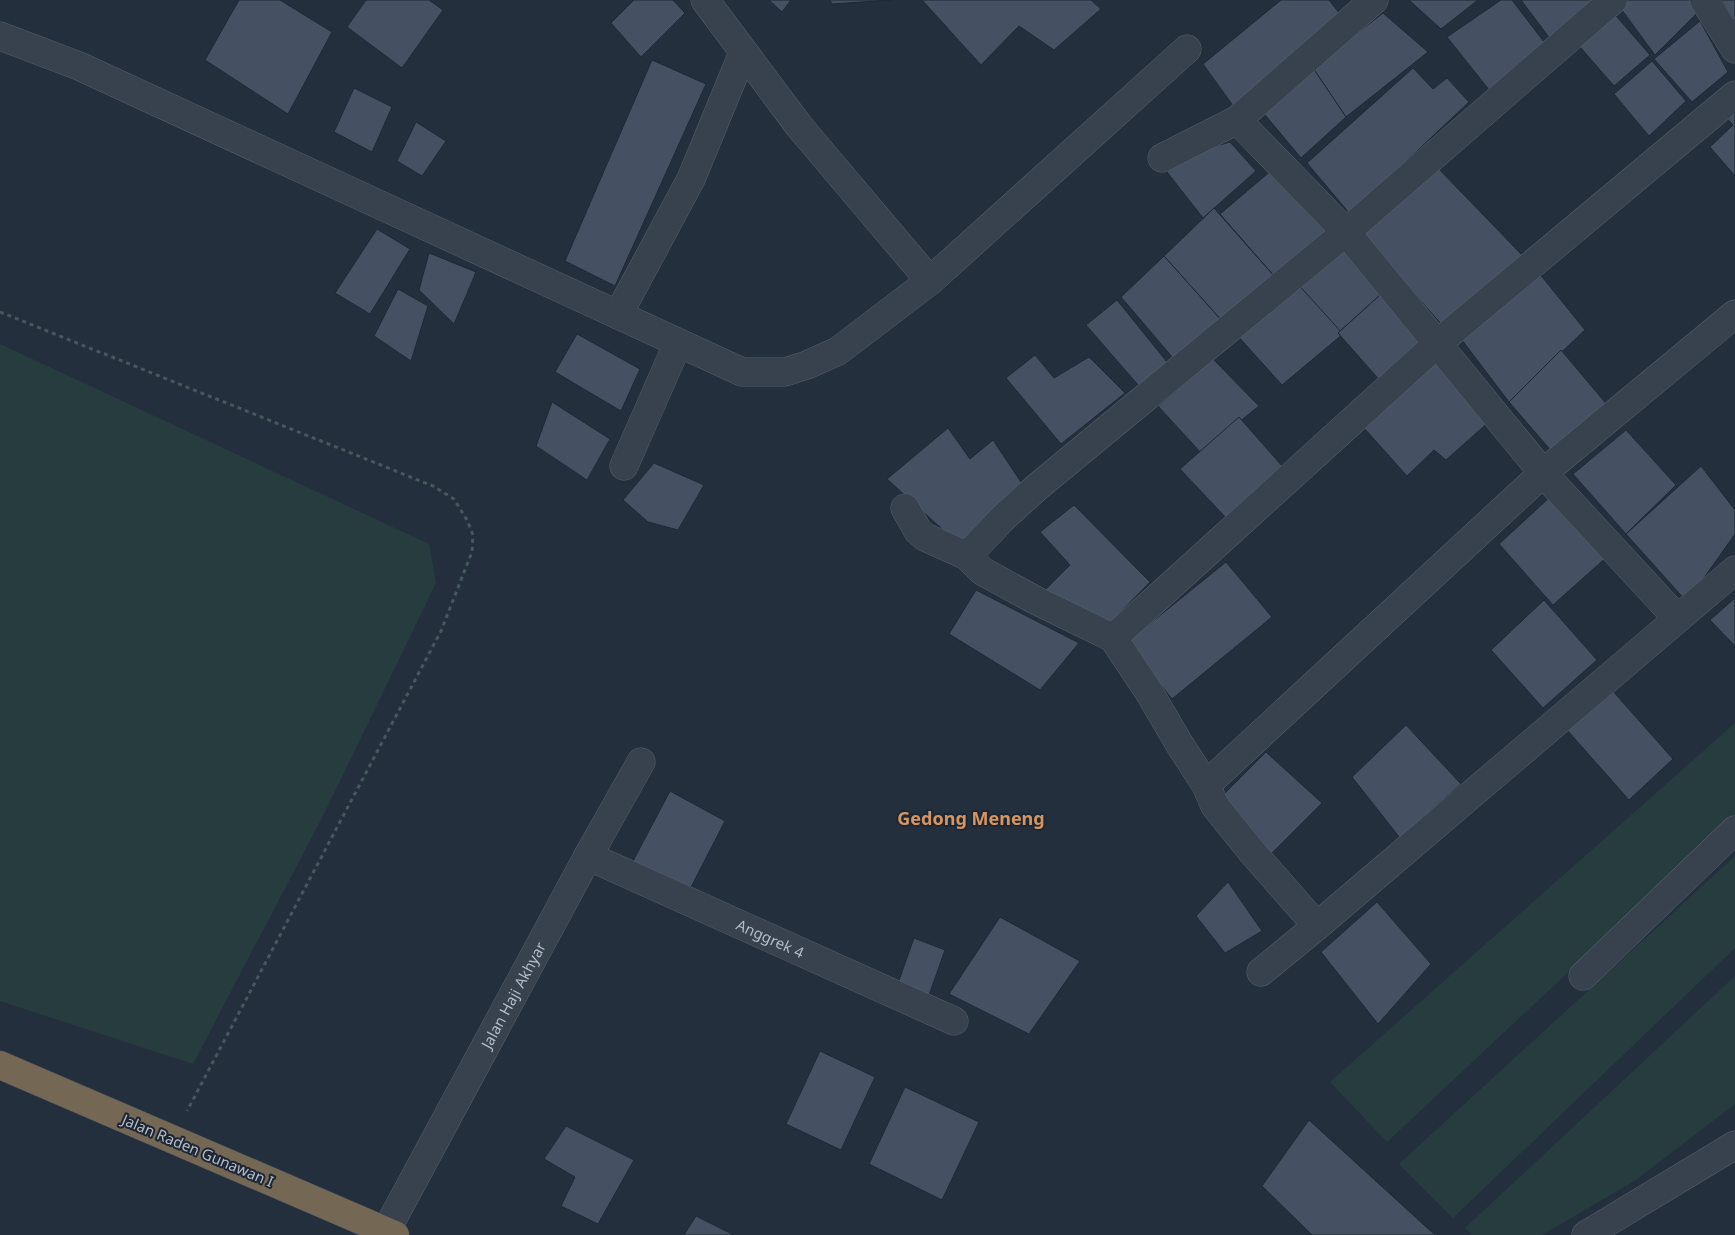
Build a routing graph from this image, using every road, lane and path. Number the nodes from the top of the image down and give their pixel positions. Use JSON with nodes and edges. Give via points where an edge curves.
{"nodes":[{"id":1,"x":705,"y":0,"type":"edge"},
{"id":2,"x":1374,"y":0,"type":"edge"},
{"id":3,"x":1613,"y":0,"type":"edge"},
{"id":4,"x":1704,"y":0,"type":"edge"},
{"id":5,"x":0,"y":36,"type":"edge"},
{"id":6,"x":1735,"y":48,"type":"edge"},
{"id":7,"x":1188,"y":50,"type":"dead end"},
{"id":8,"x":743,"y":53,"type":"junction"},
{"id":9,"x":1735,"y":95,"type":"edge"},
{"id":10,"x":1237,"y":120,"type":"junction"},
{"id":11,"x":1162,"y":158,"type":"dead end"},
{"id":12,"x":1346,"y":232,"type":"junction"},
{"id":13,"x":930,"y":281,"type":"junction"},
{"id":14,"x":0,"y":312,"type":"edge"},
{"id":15,"x":1735,"y":314,"type":"edge"},
{"id":16,"x":618,"y":315,"type":"junction"},
{"id":17,"x":678,"y":343,"type":"junction"},
{"id":18,"x":1438,"y":343,"type":"junction"},
{"id":19,"x":624,"y":466,"type":"dead end"},
{"id":20,"x":1543,"y":473,"type":"junction"},
{"id":21,"x":905,"y":508,"type":"dead end"},
{"id":22,"x":967,"y":556,"type":"junction"},
{"id":23,"x":1735,"y":570,"type":"edge"},
{"id":24,"x":1677,"y":618,"type":"junction"},
{"id":25,"x":1113,"y":638,"type":"junction"},
{"id":26,"x":641,"y":762,"type":"dead end"},
{"id":27,"x":1206,"y":785,"type":"junction"},
{"id":28,"x":1735,"y":830,"type":"edge"},
{"id":29,"x":588,"y":856,"type":"junction"},
{"id":30,"x":1317,"y":926,"type":"junction"},
{"id":31,"x":1260,"y":972,"type":"dead end"},
{"id":32,"x":1583,"y":976,"type":"dead end"},
{"id":33,"x":954,"y":1020,"type":"dead end"},
{"id":34,"x":0,"y":1065,"type":"edge"},
{"id":35,"x":172,"y":1140,"type":"junction"},
{"id":36,"x":1735,"y":1145,"type":"edge"},
{"id":37,"x":391,"y":1233,"type":"edge"},
{"id":38,"x":1586,"y":1235,"type":"edge"}],
"edges":[{"from":1,"to":8,"type":"street"},
{"from":2,"to":10,"type":"street"},
{"from":3,"to":12,"type":"street"},
{"from":4,"to":6,"type":"street"},
{"from":5,"to":16,"type":"street","via":[[79,66]]},
{"from":7,"to":13,"type":"street"},
{"from":8,"to":13,"type":"street","via":[[799,126]]},
{"from":8,"to":16,"type":"street","via":[[691,179]]},
{"from":9,"to":18,"type":"street"},
{"from":10,"to":11,"type":"street"},
{"from":10,"to":12,"type":"street"},
{"from":12,"to":18,"type":"street"},
{"from":12,"to":22,"type":"street","via":[[1036,488]]},
{"from":13,"to":17,"type":"street","via":[[838,352],[785,372],[742,372]]},
{"from":14,"to":35,"type":"path","via":[[433,486],[454,499],[473,535],[472,552],[441,631]]},
{"from":15,"to":20,"type":"street"},
{"from":16,"to":17,"type":"street"},
{"from":17,"to":19,"type":"street"},
{"from":18,"to":20,"type":"street"},
{"from":18,"to":25,"type":"street"},
{"from":20,"to":24,"type":"street"},
{"from":20,"to":27,"type":"street"},
{"from":21,"to":22,"type":"street","via":[[925,537]]},
{"from":22,"to":25,"type":"street","via":[[982,571]]},
{"from":23,"to":24,"type":"street"},
{"from":24,"to":30,"type":"street"},
{"from":25,"to":27,"type":"street"},
{"from":26,"to":29,"type":"street","name":"Jalan Haji Akhyar"},
{"from":27,"to":30,"type":"street","via":[[1214,806]]},
{"from":28,"to":32,"type":"street"},
{"from":29,"to":33,"type":"street","name":"Anggrek 4"},
{"from":29,"to":37,"type":"street","name":"Jalan Haji Akhyar"},
{"from":30,"to":31,"type":"street"},
{"from":34,"to":35,"type":"highway","name":"Jalan Raden Gunawan I"},
{"from":35,"to":37,"type":"highway","name":"Jalan Raden Gunawan I"},
{"from":36,"to":38,"type":"street"}]}
